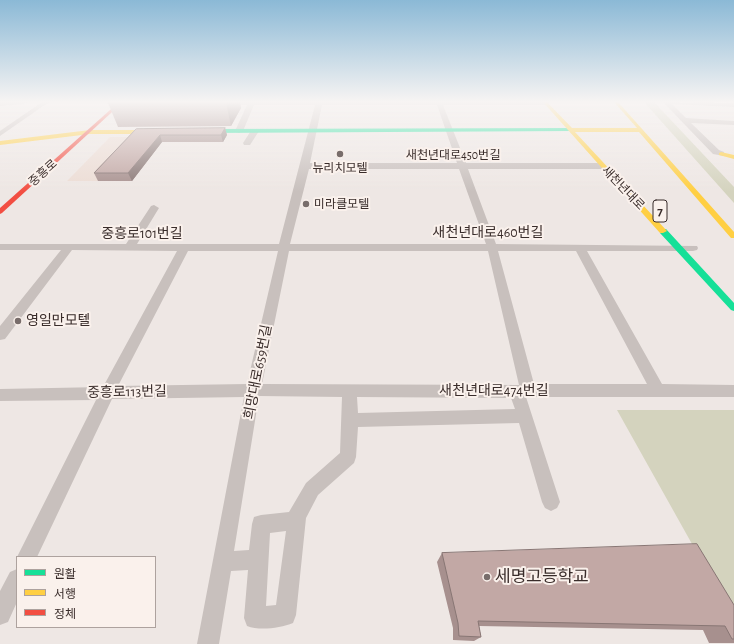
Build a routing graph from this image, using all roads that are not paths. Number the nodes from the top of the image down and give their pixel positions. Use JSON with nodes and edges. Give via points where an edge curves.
{"nodes":[{"id":1,"x":85,"y":132,"type":"junction"},
{"id":2,"x":254,"y":132,"type":"edge"},
{"id":3,"x":312,"y":132,"type":"edge"},
{"id":4,"x":451,"y":132,"type":"edge"},
{"id":5,"x":573,"y":132,"type":"edge"},
{"id":6,"x":588,"y":132,"type":"edge"},
{"id":7,"x":643,"y":132,"type":"edge"},
{"id":8,"x":696,"y":132,"type":"edge"},
{"id":9,"x":597,"y":141,"type":"dead end"},
{"id":10,"x":0,"y":143,"type":"edge"},
{"id":11,"x":247,"y":143,"type":"dead end"},
{"id":12,"x":721,"y":154,"type":"joint"},
{"id":13,"x":734,"y":157,"type":"edge"},
{"id":14,"x":305,"y":166,"type":"junction"},
{"id":15,"x":602,"y":166,"type":"junction"},
{"id":16,"x":463,"y":167,"type":"junction"},
{"id":17,"x":0,"y":202,"type":"edge"},
{"id":18,"x":154,"y":208,"type":"dead end"},
{"id":19,"x":0,"y":212,"type":"edge"},
{"id":20,"x":734,"y":236,"type":"edge"},
{"id":21,"x":681,"y":243,"type":"junction"},
{"id":22,"x":0,"y":247,"type":"edge"},
{"id":23,"x":284,"y":247,"type":"junction"},
{"id":24,"x":492,"y":247,"type":"junction"},
{"id":25,"x":579,"y":247,"type":"junction"},
{"id":26,"x":69,"y":248,"type":"junction"},
{"id":27,"x":129,"y":248,"type":"junction"},
{"id":28,"x":184,"y":248,"type":"junction"},
{"id":29,"x":696,"y":250,"type":"dead end"},
{"id":30,"x":734,"y":308,"type":"edge"},
{"id":31,"x":0,"y":335,"type":"edge"},
{"id":32,"x":253,"y":390,"type":"junction"},
{"id":33,"x":350,"y":391,"type":"junction"},
{"id":34,"x":522,"y":391,"type":"junction"},
{"id":35,"x":658,"y":391,"type":"junction"},
{"id":36,"x":734,"y":391,"type":"edge"},
{"id":37,"x":107,"y":393,"type":"junction"},
{"id":38,"x":0,"y":395,"type":"edge"},
{"id":39,"x":525,"y":416,"type":"junction"},
{"id":40,"x":350,"y":420,"type":"junction"},
{"id":41,"x":550,"y":502,"type":"dead end"},
{"id":42,"x":296,"y":521,"type":"junction"},
{"id":43,"x":27,"y":556,"type":"edge"},
{"id":44,"x":259,"y":560,"type":"junction"},
{"id":45,"x":223,"y":561,"type":"junction"},
{"id":46,"x":16,"y":581,"type":"edge"},
{"id":47,"x":0,"y":614,"type":"edge"},
{"id":48,"x":208,"y":644,"type":"edge"}],
"edges":[{"from":1,"to":10,"type":"main road"},
{"from":1,"to":17,"type":"main road","name":"중흥로"},
{"from":1,"to":19,"type":"main road","name":"중흥로"},
{"from":2,"to":11,"type":"street"},
{"from":3,"to":14,"type":"street","name":"희망대로659번길"},
{"from":4,"to":16,"type":"street"},
{"from":5,"to":15,"type":"main road","name":"새천년대로","number":"7"},
{"from":6,"to":9,"type":"main road"},
{"from":7,"to":20,"type":"main road"},
{"from":8,"to":12,"type":"street"},
{"from":12,"to":13,"type":"main road"},
{"from":14,"to":16,"type":"street","name":"새천년대로450번길"},
{"from":14,"to":23,"type":"street","name":"희망대로659번길"},
{"from":15,"to":16,"type":"street","name":"새천년대로450번길"},
{"from":15,"to":21,"type":"main road","name":"새천년대로","number":"7"},
{"from":16,"to":24,"type":"street"},
{"from":18,"to":27,"type":"street"},
{"from":21,"to":25,"type":"street","name":"새천년대로460번길"},
{"from":21,"to":29,"type":"street","name":"새천년대로460번길"},
{"from":21,"to":30,"type":"main road","name":"새천년대로","number":"7"},
{"from":22,"to":26,"type":"street","name":"중흥로101번길"},
{"from":23,"to":24,"type":"street","name":"새천년대로460번길"},
{"from":23,"to":28,"type":"street","name":"중흥로101번길"},
{"from":23,"to":32,"type":"street","name":"희망대로659번길"},
{"from":24,"to":25,"type":"street","name":"새천년대로460번길"},
{"from":24,"to":34,"type":"street"},
{"from":25,"to":35,"type":"street"},
{"from":26,"to":27,"type":"street","name":"중흥로101번길"},
{"from":26,"to":31,"type":"street"},
{"from":27,"to":28,"type":"street","name":"중흥로101번길"},
{"from":28,"to":37,"type":"street"},
{"from":32,"to":33,"type":"street","name":"새천년대로474번길"},
{"from":32,"to":37,"type":"street","name":"중흥로113번길"},
{"from":32,"to":45,"type":"street","name":"희망대로659번길"},
{"from":33,"to":34,"type":"street","name":"새천년대로474번길"},
{"from":33,"to":40,"type":"street"},
{"from":34,"to":35,"type":"street","name":"새천년대로474번길"},
{"from":34,"to":39,"type":"street"},
{"from":35,"to":36,"type":"street","name":"새천년대로474번길"},
{"from":37,"to":38,"type":"street","name":"중흥로113번길"},
{"from":37,"to":43,"type":"street"},
{"from":39,"to":40,"type":"street"},
{"from":39,"to":41,"type":"street"},
{"from":40,"to":42,"type":"street","via":[[348,457],[312,489]]},
{"from":42,"to":44,"type":"street","via":[[261,524]]},
{"from":42,"to":44,"type":"street","via":[[285,615],[255,618]]},
{"from":44,"to":45,"type":"street"},
{"from":45,"to":48,"type":"street","name":"희망대로659번길"},
{"from":46,"to":47,"type":"street"}]}
